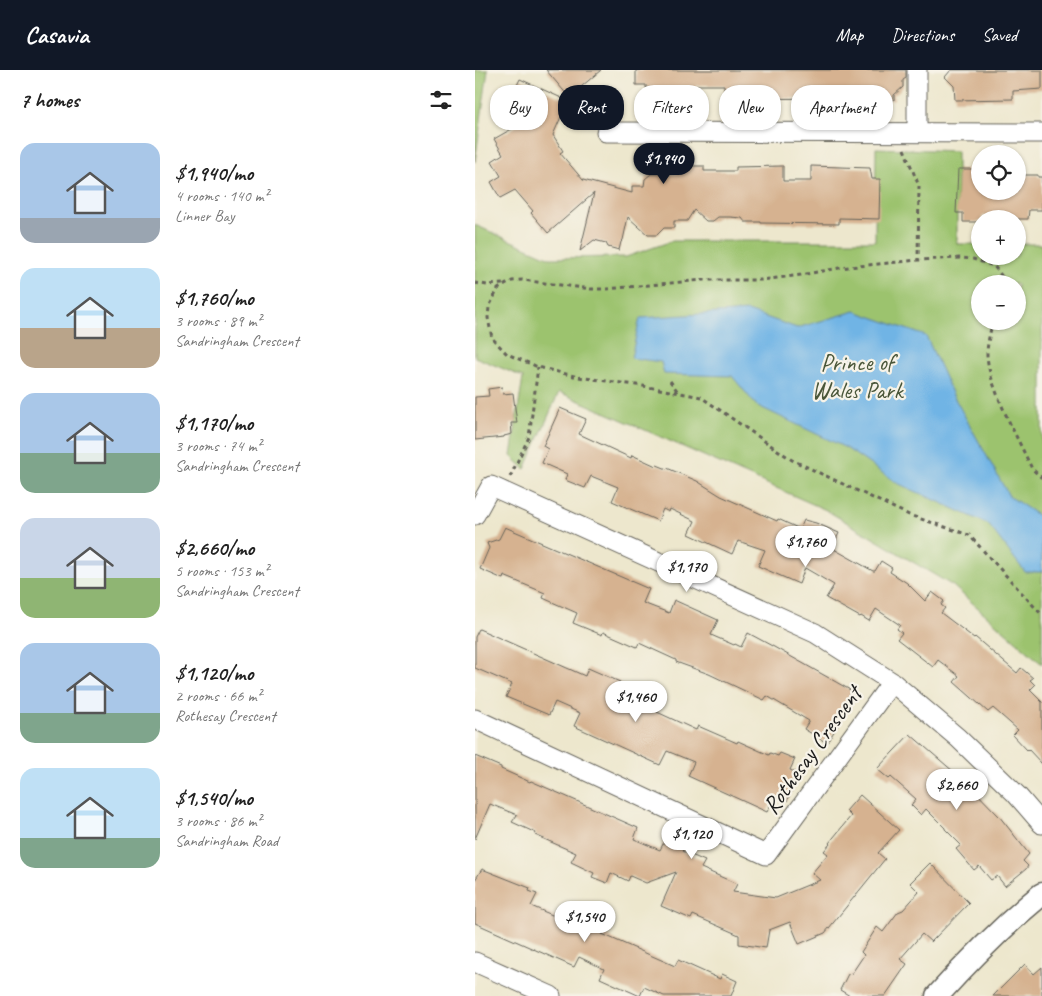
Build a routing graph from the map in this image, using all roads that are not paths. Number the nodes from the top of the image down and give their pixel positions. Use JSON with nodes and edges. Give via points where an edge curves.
{"nodes":[{"id":1,"x":917,"y":70,"type":"edge"},
{"id":2,"x":606,"y":132,"type":"dead end"},
{"id":3,"x":917,"y":132,"type":"junction"},
{"id":4,"x":1042,"y":133,"type":"edge"},
{"id":5,"x":475,"y":515,"type":"edge"},
{"id":6,"x":892,"y":682,"type":"junction"},
{"id":7,"x":475,"y":719,"type":"edge"},
{"id":8,"x":1042,"y":824,"type":"edge"},
{"id":9,"x":1042,"y":894,"type":"edge"},
{"id":10,"x":475,"y":962,"type":"edge"},
{"id":11,"x":551,"y":996,"type":"edge"},
{"id":12,"x":937,"y":996,"type":"edge"}],
"edges":[{"from":1,"to":3,"type":"street"},
{"from":2,"to":3,"type":"street"},
{"from":3,"to":4,"type":"street"},
{"from":5,"to":6,"type":"street","via":[[491,486],[504,491],[815,633]]},
{"from":6,"to":7,"type":"street","name":"Rothesay Crescent","via":[[766,854]]},
{"from":6,"to":8,"type":"street","via":[[957,738],[1016,794]]},
{"from":9,"to":12,"type":"street","via":[[1003,926]]},
{"from":10,"to":11,"type":"street"}]}
